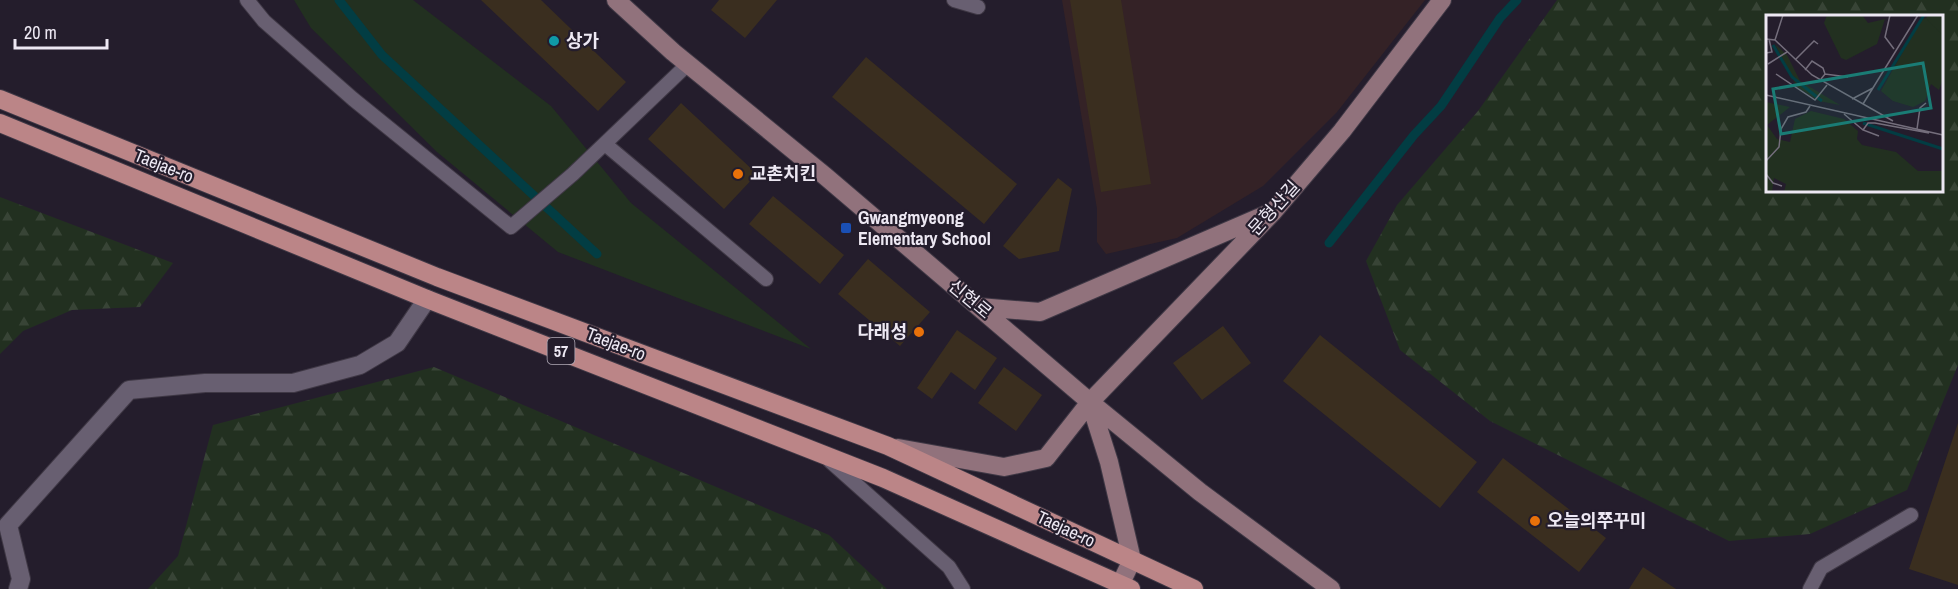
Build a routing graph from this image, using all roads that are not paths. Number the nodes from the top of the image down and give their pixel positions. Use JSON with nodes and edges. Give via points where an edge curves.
{"nodes":[{"id":1,"x":247,"y":0,"type":"edge"},
{"id":2,"x":954,"y":0,"type":"edge"},
{"id":3,"x":1442,"y":0,"type":"edge"},
{"id":4,"x":618,"y":1,"type":"edge"},
{"id":5,"x":978,"y":7,"type":"dead end"},
{"id":6,"x":688,"y":64,"type":"junction"},
{"id":7,"x":0,"y":99,"type":"edge"},
{"id":8,"x":0,"y":123,"type":"edge"},
{"id":9,"x":604,"y":144,"type":"junction"},
{"id":10,"x":1273,"y":212,"type":"junction"},
{"id":11,"x":766,"y":279,"type":"dead end"},
{"id":12,"x":428,"y":299,"type":"junction"},
{"id":13,"x":979,"y":308,"type":"junction"},
{"id":14,"x":1090,"y":402,"type":"junction"},
{"id":15,"x":888,"y":446,"type":"junction"},
{"id":16,"x":824,"y":455,"type":"junction"},
{"id":17,"x":1911,"y":515,"type":"dead end"},
{"id":18,"x":1132,"y":560,"type":"junction"},
{"id":19,"x":1126,"y":587,"type":"edge"},
{"id":20,"x":18,"y":589,"type":"edge"},
{"id":21,"x":963,"y":589,"type":"edge"},
{"id":22,"x":1194,"y":589,"type":"edge"},
{"id":23,"x":1331,"y":589,"type":"edge"},
{"id":24,"x":1810,"y":589,"type":"edge"}],
"edges":[{"from":1,"to":9,"type":"lane","via":[[264,21],[353,99],[511,228]]},
{"from":2,"to":5,"type":"lane"},
{"from":3,"to":10,"type":"main road","name":"문형산길","via":[[1342,131]]},
{"from":4,"to":6,"type":"main road","name":"신현로"},
{"from":6,"to":9,"type":"lane"},
{"from":6,"to":13,"type":"main road","name":"신현로"},
{"from":7,"to":15,"type":"main road","name":"Taejae-ro","number":"57","via":[[437,277]]},
{"from":8,"to":12,"type":"main road","name":"Taejae-ro","number":"57"},
{"from":9,"to":11,"type":"lane"},
{"from":10,"to":13,"type":"main road","via":[[1040,312]]},
{"from":10,"to":14,"type":"main road","name":"문형산길"},
{"from":12,"to":16,"type":"main road","name":"Taejae-ro","number":"57"},
{"from":12,"to":20,"type":"street","via":[[397,343],[360,365],[294,383],[205,383],[129,390],[8,525],[21,579]]},
{"from":13,"to":14,"type":"main road","name":"신현로"},
{"from":14,"to":15,"type":"main road","name":"문형산길","via":[[1046,458],[1004,467]]},
{"from":14,"to":18,"type":"main road"},
{"from":14,"to":23,"type":"main road","name":"신현로","via":[[1200,492]]},
{"from":15,"to":18,"type":"main road","name":"Taejae-ro","number":"57"},
{"from":16,"to":19,"type":"main road","name":"Taejae-ro","number":"57"},
{"from":16,"to":21,"type":"lane","via":[[949,567]]},
{"from":17,"to":24,"type":"lane","via":[[1821,568]]},
{"from":18,"to":19,"type":"main road"},
{"from":18,"to":22,"type":"main road","name":"Taejae-ro","number":"57"}]}
